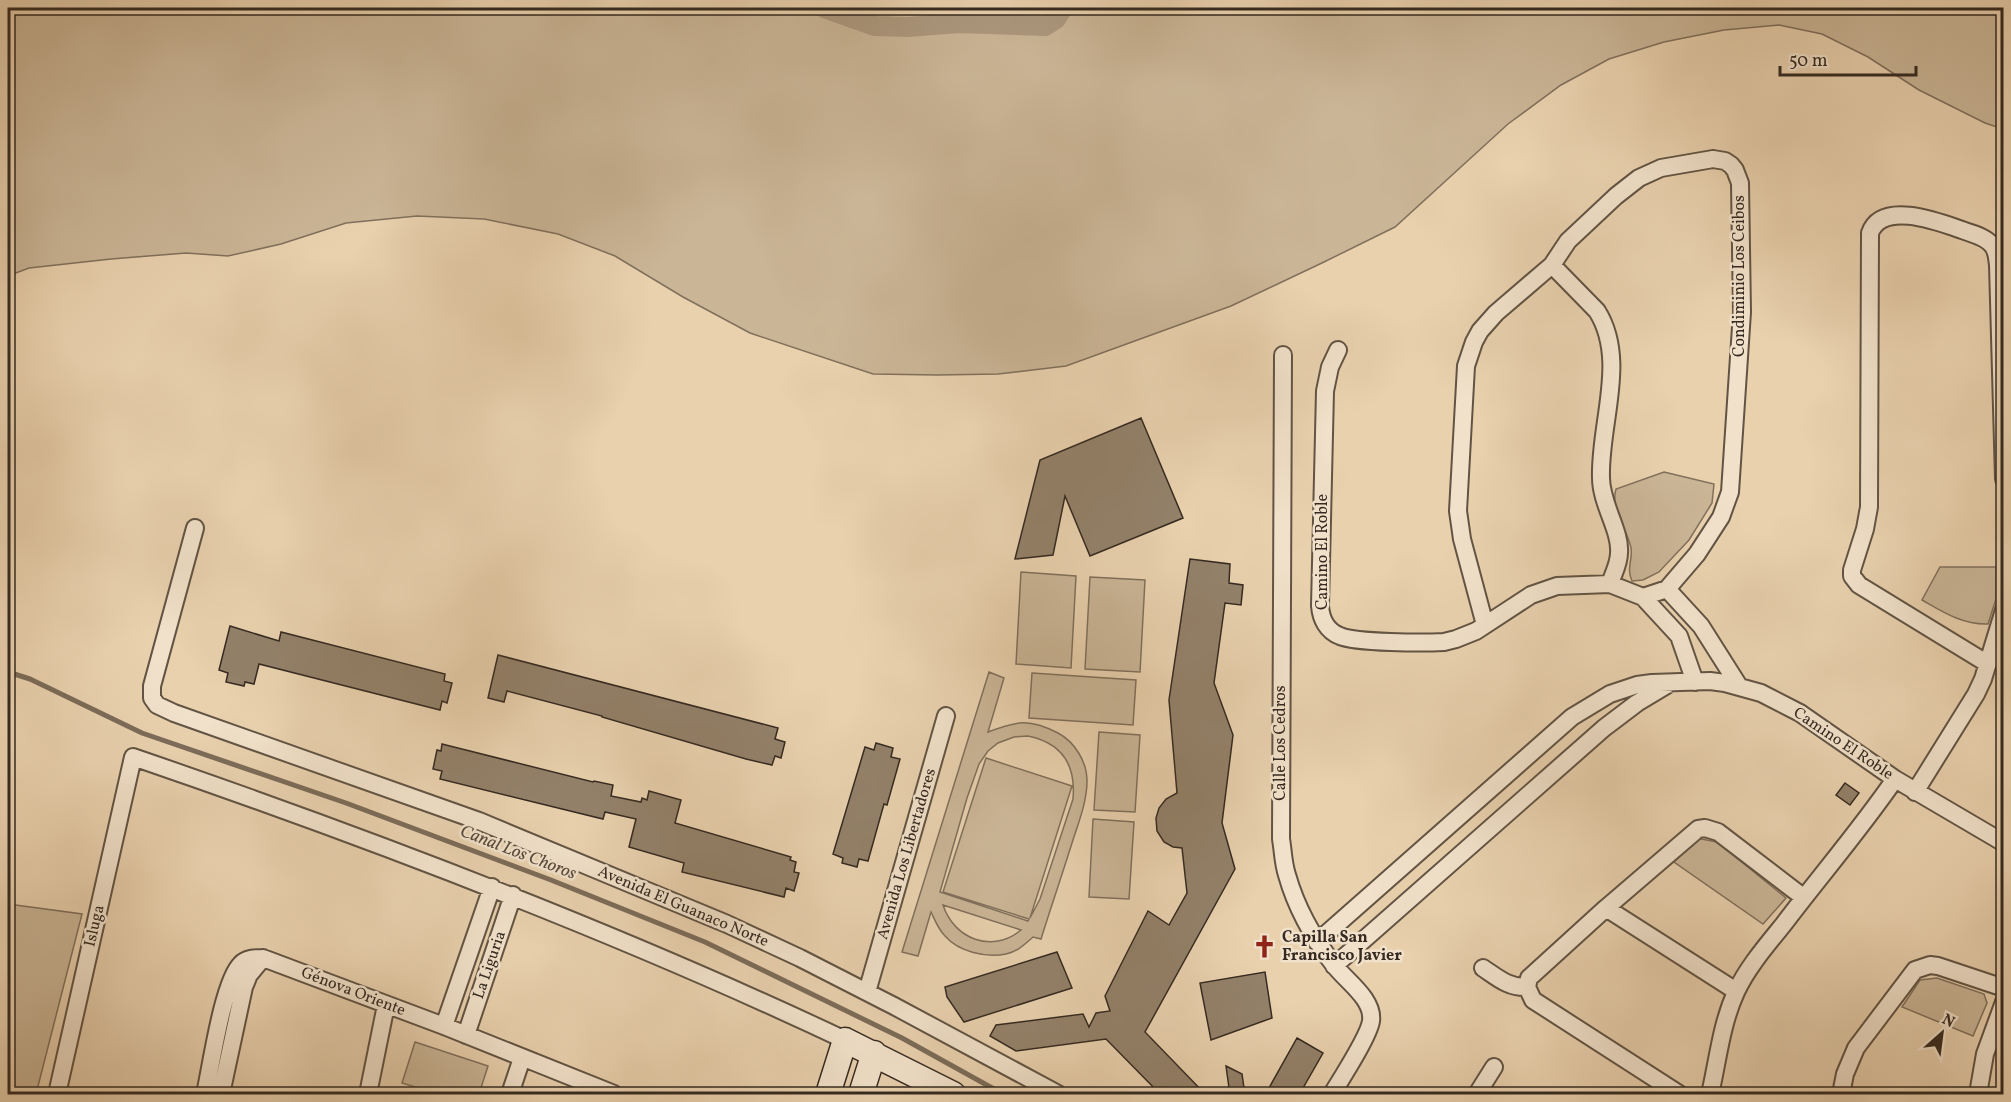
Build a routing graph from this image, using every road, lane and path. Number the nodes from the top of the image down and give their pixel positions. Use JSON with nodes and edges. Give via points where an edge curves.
{"nodes":[{"id":1,"x":1552,"y":264,"type":"junction"},
{"id":2,"x":1338,"y":350,"type":"dead end"},
{"id":3,"x":1283,"y":356,"type":"dead end"},
{"id":4,"x":2004,"y":479,"type":"edge"},
{"id":5,"x":195,"y":528,"type":"dead end"},
{"id":6,"x":1610,"y":584,"type":"junction"},
{"id":7,"x":1667,"y":590,"type":"junction"},
{"id":8,"x":1643,"y":597,"type":"junction"},
{"id":9,"x":2004,"y":610,"type":"edge"},
{"id":10,"x":1485,"y":625,"type":"junction"},
{"id":11,"x":1988,"y":664,"type":"junction"},
{"id":12,"x":1695,"y":682,"type":"junction"},
{"id":13,"x":1670,"y":684,"type":"junction"},
{"id":14,"x":1739,"y":686,"type":"junction"},
{"id":15,"x":1589,"y":706,"type":"junction"},
{"id":16,"x":946,"y":716,"type":"dead end"},
{"id":17,"x":1604,"y":728,"type":"junction"},
{"id":18,"x":1895,"y":779,"type":"junction"},
{"id":19,"x":1915,"y":792,"type":"junction"},
{"id":20,"x":2004,"y":843,"type":"edge"},
{"id":21,"x":492,"y":887,"type":"junction"},
{"id":22,"x":513,"y":895,"type":"junction"},
{"id":23,"x":1803,"y":897,"type":"junction"},
{"id":24,"x":1606,"y":908,"type":"junction"},
{"id":25,"x":1317,"y":942,"type":"junction"},
{"id":26,"x":1334,"y":966,"type":"junction"},
{"id":27,"x":1483,"y":968,"type":"dead end"},
{"id":28,"x":1527,"y":987,"type":"junction"},
{"id":29,"x":2004,"y":988,"type":"edge"},
{"id":30,"x":1736,"y":991,"type":"junction"},
{"id":31,"x":867,"y":992,"type":"junction"},
{"id":32,"x":2004,"y":1002,"type":"edge"},
{"id":33,"x":387,"y":1005,"type":"junction"},
{"id":34,"x":444,"y":1026,"type":"junction"},
{"id":35,"x":466,"y":1035,"type":"junction"},
{"id":36,"x":845,"y":1040,"type":"junction"},
{"id":37,"x":873,"y":1053,"type":"junction"},
{"id":38,"x":522,"y":1058,"type":"junction"},
{"id":39,"x":1494,"y":1067,"type":"dead end"},
{"id":40,"x":213,"y":1093,"type":"edge"},
{"id":41,"x":57,"y":1095,"type":"edge"},
{"id":42,"x":368,"y":1095,"type":"edge"},
{"id":43,"x":510,"y":1095,"type":"edge"},
{"id":44,"x":614,"y":1095,"type":"edge"},
{"id":45,"x":828,"y":1095,"type":"edge"},
{"id":46,"x":861,"y":1095,"type":"edge"},
{"id":47,"x":953,"y":1095,"type":"edge"},
{"id":48,"x":1058,"y":1095,"type":"edge"},
{"id":49,"x":1332,"y":1095,"type":"edge"},
{"id":50,"x":1477,"y":1095,"type":"edge"},
{"id":51,"x":1679,"y":1095,"type":"edge"},
{"id":52,"x":1710,"y":1095,"type":"edge"},
{"id":53,"x":1841,"y":1095,"type":"edge"},
{"id":54,"x":1978,"y":1095,"type":"edge"}],
"edges":[{"from":1,"to":6,"type":"street","via":[[1597,311],[1610,340],[1612,361],[1600,466],[1605,504],[1620,550]]},
{"from":1,"to":7,"type":"street","name":"Condiminio Los Ceibos","via":[[1568,241],[1608,203],[1649,172],[1713,159],[1725,161],[1736,170],[1740,183],[1742,312],[1730,492],[1710,537]]},
{"from":1,"to":10,"type":"street","name":"Condiminio Los Ceibos","via":[[1487,322],[1474,342],[1466,366],[1458,511]]},
{"from":2,"to":10,"type":"street","name":"Camino El Roble","via":[[1326,391],[1320,606],[1323,620],[1333,632],[1349,639],[1428,643],[1467,636]]},
{"from":3,"to":25,"type":"street","name":"Calle Los Cedros","via":[[1281,838],[1287,875]]},
{"from":4,"to":11,"type":"street","via":[[1998,265],[1994,246],[1986,239],[1933,220],[1883,218],[1870,233],[1869,507],[1852,576],[1859,585]]},
{"from":5,"to":31,"type":"street","name":"Avenida El Guanaco Norte","via":[[152,686],[152,698],[158,705],[501,830],[727,924]]},
{"from":6,"to":8,"type":"street"},
{"from":6,"to":10,"type":"street","via":[[1557,586],[1531,595]]},
{"from":7,"to":8,"type":"street"},
{"from":7,"to":14,"type":"street","via":[[1701,626]]},
{"from":8,"to":12,"type":"street","via":[[1679,636]]},
{"from":9,"to":11,"type":"street"},
{"from":11,"to":19,"type":"street","via":[[1971,705]]},
{"from":12,"to":13,"type":"street","name":"Camino El Roble"},
{"from":12,"to":14,"type":"street","name":"Camino El Roble"},
{"from":13,"to":15,"type":"street","name":"Camino El Roble","via":[[1630,687]]},
{"from":13,"to":17,"type":"street","name":"Camino El Roble"},
{"from":14,"to":18,"type":"street","name":"Camino El Roble","via":[[1781,702]]},
{"from":15,"to":17,"type":"street","via":[[1591,722]]},
{"from":15,"to":25,"type":"street","name":"Camino El Roble","via":[[1537,747]]},
{"from":16,"to":31,"type":"street","name":"Avenida Los Libertadores"},
{"from":17,"to":26,"type":"street","name":"Camino El Roble"},
{"from":18,"to":19,"type":"street","name":"Camino El Roble"},
{"from":18,"to":23,"type":"street"},
{"from":19,"to":20,"type":"street","name":"Camino El Roble"},
{"from":21,"to":22,"type":"street"},
{"from":21,"to":34,"type":"street","name":"La Liguria"},
{"from":21,"to":41,"type":"street","name":"Isluga","via":[[133,757]]},
{"from":22,"to":35,"type":"street","name":"La Liguria"},
{"from":22,"to":36,"type":"street","via":[[601,930]]},
{"from":23,"to":24,"type":"street","via":[[1718,832],[1706,828],[1692,832]]},
{"from":23,"to":30,"type":"street"},
{"from":24,"to":28,"type":"street","via":[[1533,974]]},
{"from":24,"to":30,"type":"street"},
{"from":25,"to":26,"type":"street","name":"Calle Los Cedros"},
{"from":26,"to":49,"type":"street","name":"Calle Los Cedros","via":[[1365,1000],[1371,1023]]},
{"from":27,"to":28,"type":"street","via":[[1506,984]]},
{"from":28,"to":51,"type":"street","via":[[1533,1000]]},
{"from":29,"to":53,"type":"street","via":[[1930,964],[1915,970],[1856,1048]]},
{"from":30,"to":52,"type":"street","via":[[1724,1023]]},
{"from":31,"to":48,"type":"street","name":"Avenida El Guanaco Norte"},
{"from":32,"to":54,"type":"street","via":[[1985,1054]]},
{"from":33,"to":34,"type":"street","name":"Génova Oriente"},
{"from":33,"to":40,"type":"street","name":"Génova Oriente","via":[[263,958],[244,987]]},
{"from":33,"to":42,"type":"street"},
{"from":34,"to":35,"type":"street","name":"Génova Oriente"},
{"from":35,"to":38,"type":"street","name":"Génova Oriente"},
{"from":36,"to":37,"type":"street"},
{"from":36,"to":45,"type":"street"},
{"from":37,"to":46,"type":"street"},
{"from":37,"to":47,"type":"street"},
{"from":38,"to":43,"type":"street"},
{"from":38,"to":44,"type":"street","name":"Génova Oriente"},
{"from":39,"to":50,"type":"street"}]}
